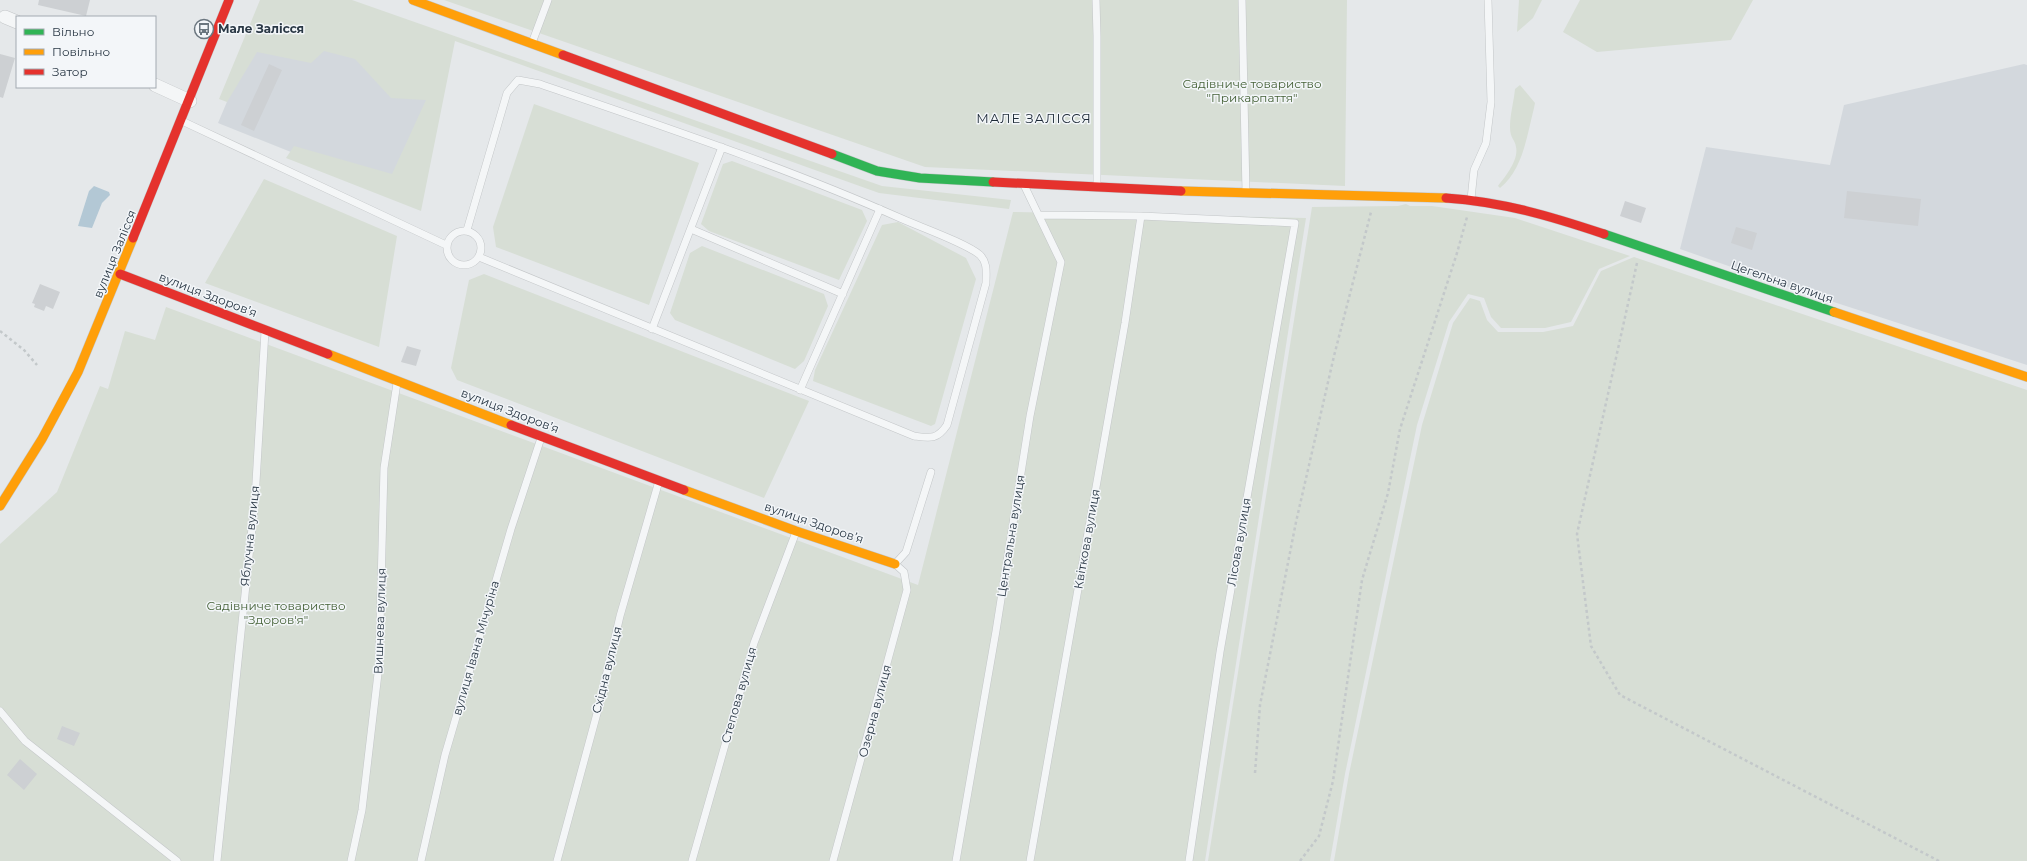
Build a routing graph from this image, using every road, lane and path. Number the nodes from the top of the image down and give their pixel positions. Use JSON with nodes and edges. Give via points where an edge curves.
{"nodes":[{"id":1,"x":229,"y":0,"type":"edge"},
{"id":2,"x":413,"y":0,"type":"edge"},
{"id":3,"x":548,"y":0,"type":"edge"},
{"id":4,"x":1096,"y":0,"type":"edge"},
{"id":5,"x":1242,"y":0,"type":"edge"},
{"id":6,"x":1488,"y":0,"type":"edge"},
{"id":7,"x":532,"y":44,"type":"junction"},
{"id":8,"x":156,"y":85,"type":"edge"},
{"id":9,"x":190,"y":101,"type":"junction"},
{"id":10,"x":182,"y":120,"type":"junction"},
{"id":11,"x":722,"y":147,"type":"junction"},
{"id":12,"x":1024,"y":184,"type":"junction"},
{"id":13,"x":1097,"y":186,"type":"junction"},
{"id":14,"x":1246,"y":194,"type":"junction"},
{"id":15,"x":1375,"y":196,"type":"junction"},
{"id":16,"x":1471,"y":200,"type":"junction"},
{"id":17,"x":880,"y":209,"type":"junction"},
{"id":18,"x":1039,"y":215,"type":"junction"},
{"id":19,"x":1141,"y":216,"type":"junction"},
{"id":20,"x":467,"y":230,"type":"junction"},
{"id":21,"x":691,"y":230,"type":"junction"},
{"id":22,"x":446,"y":245,"type":"junction"},
{"id":23,"x":1640,"y":246,"type":"junction"},
{"id":24,"x":479,"y":257,"type":"junction"},
{"id":25,"x":120,"y":274,"type":"junction"},
{"id":26,"x":843,"y":294,"type":"junction"},
{"id":27,"x":652,"y":329,"type":"junction"},
{"id":28,"x":265,"y":330,"type":"junction"},
{"id":29,"x":0,"y":331,"type":"edge"},
{"id":30,"x":37,"y":365,"type":"dead end"},
{"id":31,"x":2027,"y":377,"type":"edge"},
{"id":32,"x":397,"y":380,"type":"junction"},
{"id":33,"x":800,"y":390,"type":"junction"},
{"id":34,"x":542,"y":437,"type":"junction"},
{"id":35,"x":931,"y":472,"type":"dead end"},
{"id":36,"x":660,"y":480,"type":"junction"},
{"id":37,"x":0,"y":506,"type":"edge"},
{"id":38,"x":796,"y":531,"type":"junction"},
{"id":39,"x":894,"y":564,"type":"junction"},
{"id":40,"x":0,"y":711,"type":"edge"},
{"id":41,"x":1255,"y":773,"type":"dead end"},
{"id":42,"x":177,"y":861,"type":"edge"},
{"id":43,"x":217,"y":861,"type":"edge"},
{"id":44,"x":351,"y":861,"type":"edge"},
{"id":45,"x":421,"y":861,"type":"edge"},
{"id":46,"x":557,"y":861,"type":"edge"},
{"id":47,"x":692,"y":861,"type":"edge"},
{"id":48,"x":833,"y":861,"type":"edge"},
{"id":49,"x":956,"y":861,"type":"edge"},
{"id":50,"x":1030,"y":861,"type":"edge"},
{"id":51,"x":1189,"y":861,"type":"edge"},
{"id":52,"x":1300,"y":861,"type":"edge"},
{"id":53,"x":1939,"y":861,"type":"edge"}],
"edges":[{"from":1,"to":9,"type":"street","name":"вулиця Залісся"},
{"from":2,"to":7,"type":"street","name":"Цегельна вулиця"},
{"from":3,"to":7,"type":"lane"},
{"from":4,"to":13,"type":"lane"},
{"from":5,"to":14,"type":"lane"},
{"from":6,"to":16,"type":"lane","via":[[1491,102],[1486,143],[1474,170]]},
{"from":7,"to":12,"type":"street","name":"Цегельна вулиця","via":[[877,171],[920,178]]},
{"from":8,"to":9,"type":"street"},
{"from":9,"to":10,"type":"street","name":"вулиця Залісся"},
{"from":10,"to":22,"type":"lane"},
{"from":10,"to":25,"type":"street","name":"вулиця Залісся"},
{"from":11,"to":17,"type":"lane"},
{"from":11,"to":20,"type":"lane","via":[[540,84],[518,80],[507,94]]},
{"from":11,"to":21,"type":"lane"},
{"from":12,"to":13,"type":"street","name":"Цегельна вулиця"},
{"from":12,"to":18,"type":"lane","name":"Центральна вулиця"},
{"from":13,"to":14,"type":"street","name":"Цегельна вулиця"},
{"from":14,"to":15,"type":"street","name":"Цегельна вулиця"},
{"from":15,"to":16,"type":"street","name":"Цегельна вулиця"},
{"from":15,"to":41,"type":"path","via":[[1334,356],[1296,522],[1260,705]]},
{"from":16,"to":23,"type":"street","name":"Цегельна вулиця","via":[[1528,210]]},
{"from":16,"to":52,"type":"path","via":[[1457,253],[1400,429],[1388,493],[1362,580],[1333,781],[1319,836]]},
{"from":17,"to":26,"type":"lane"},
{"from":17,"to":33,"type":"lane","via":[[965,246],[980,255],[987,265],[986,283],[948,426],[941,435],[931,438],[914,436]]},
{"from":18,"to":19,"type":"lane"},
{"from":18,"to":49,"type":"lane","name":"Центральна вулиця","via":[[1061,262],[1030,416]]},
{"from":19,"to":50,"type":"lane","name":"Квіткова вулиця","via":[[1125,323]]},
{"from":19,"to":51,"type":"lane","name":"Лісова вулиця","via":[[1295,223],[1220,652]]},
{"from":20,"to":22,"type":"lane","via":[[454,233]]},
{"from":20,"to":24,"type":"lane","via":[[475,234],[480,241]]},
{"from":21,"to":26,"type":"lane"},
{"from":21,"to":27,"type":"lane"},
{"from":22,"to":24,"type":"lane","via":[[449,256],[458,264],[469,264]]},
{"from":23,"to":31,"type":"street","name":"Цегельна вулиця"},
{"from":23,"to":53,"type":"path","via":[[1577,534],[1591,646],[1620,695]]},
{"from":24,"to":27,"type":"lane"},
{"from":25,"to":28,"type":"street","name":"вулиця Здоровʼя"},
{"from":25,"to":37,"type":"street","name":"вулиця Залісся","via":[[71,387]]},
{"from":26,"to":33,"type":"lane"},
{"from":27,"to":33,"type":"lane"},
{"from":28,"to":32,"type":"street","name":"вулиця Здоровʼя"},
{"from":28,"to":43,"type":"lane","name":"Яблучна вулиця","via":[[254,499]]},
{"from":29,"to":30,"type":"path","via":[[24,350]]},
{"from":32,"to":34,"type":"street","name":"вулиця Здоровʼя"},
{"from":32,"to":44,"type":"lane","name":"Вишнева вулиця","via":[[384,468],[379,665],[362,810]]},
{"from":34,"to":36,"type":"street","name":"вулиця Здоровʼя"},
{"from":34,"to":45,"type":"lane","name":"вулиця Івана Мічуріна","via":[[511,528],[445,755]]},
{"from":35,"to":39,"type":"lane","via":[[906,552]]},
{"from":36,"to":38,"type":"street","name":"вулиця Здоровʼя"},
{"from":36,"to":46,"type":"lane","name":"Східна вулиця","via":[[620,616],[599,706]]},
{"from":38,"to":39,"type":"street","name":"вулиця Здоровʼя"},
{"from":38,"to":47,"type":"lane","name":"Степова вулиця","via":[[754,643]]},
{"from":39,"to":48,"type":"lane","name":"Озерна вулиця","via":[[904,572],[907,590]]},
{"from":40,"to":42,"type":"lane","via":[[25,741]]}]}
